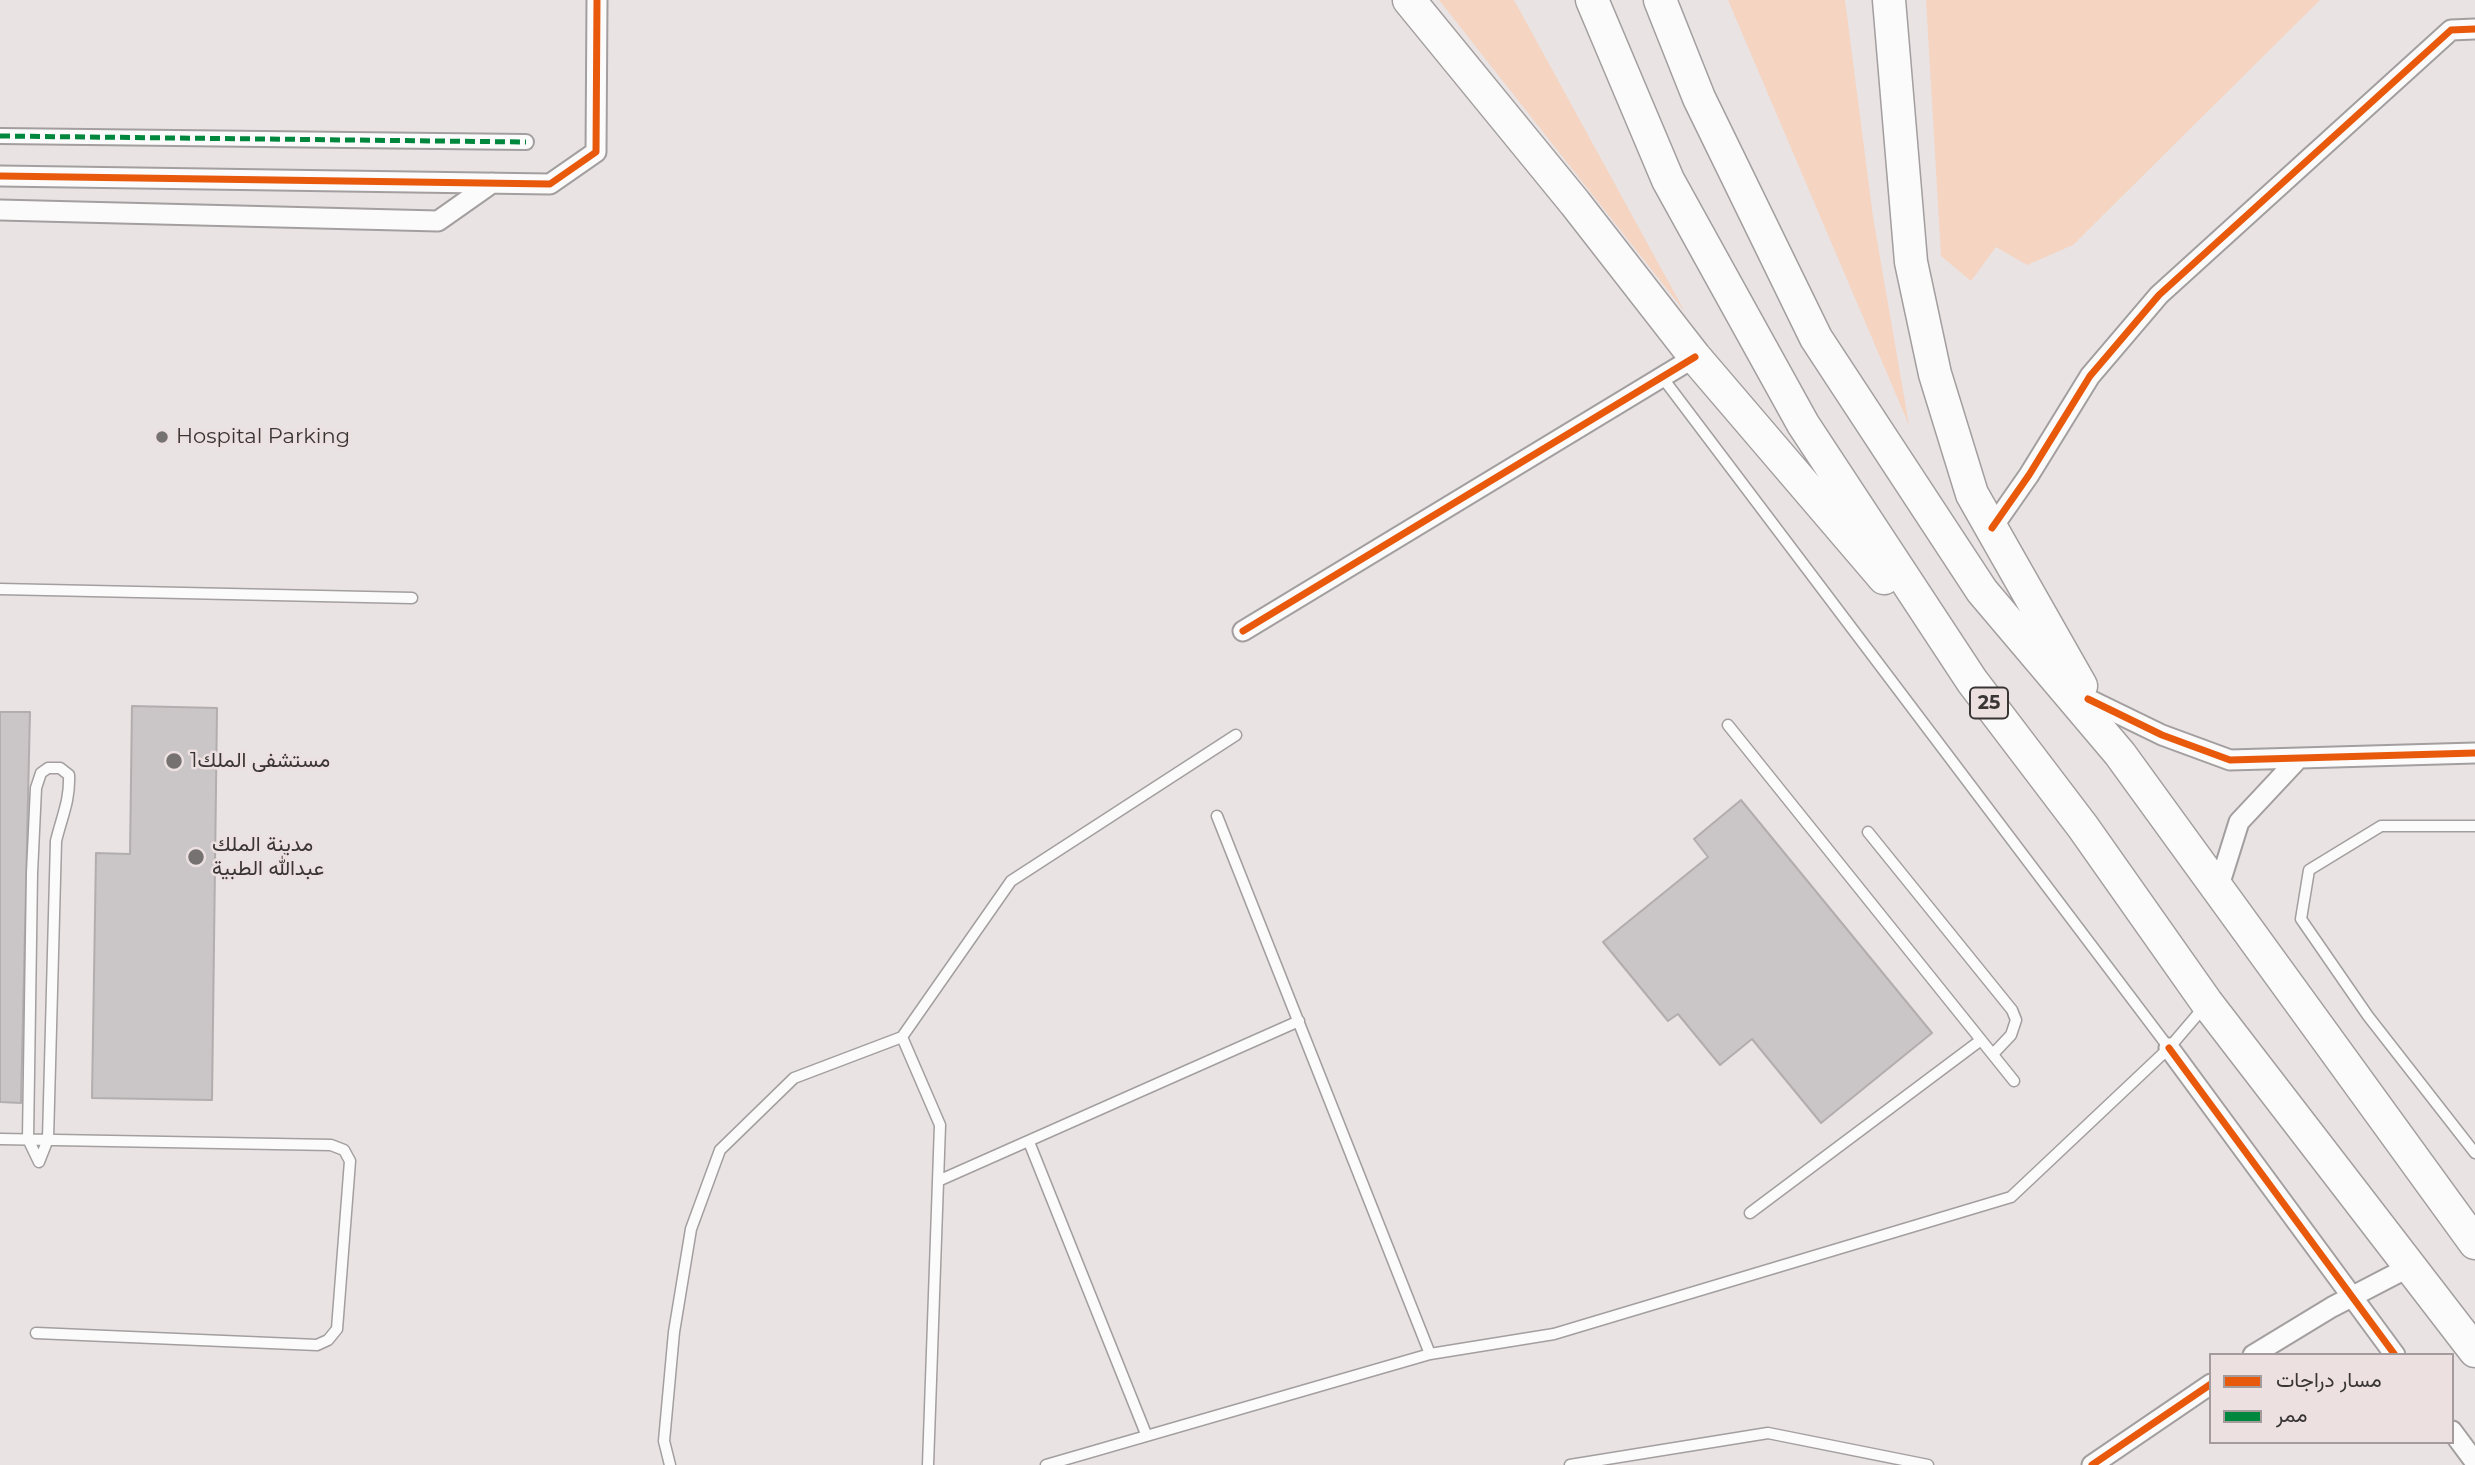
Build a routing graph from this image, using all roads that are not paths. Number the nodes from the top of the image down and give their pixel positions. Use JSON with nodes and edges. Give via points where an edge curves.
{"nodes":[{"id":1,"x":597,"y":0,"type":"edge"},
{"id":2,"x":1409,"y":0,"type":"edge"},
{"id":3,"x":1592,"y":0,"type":"edge"},
{"id":4,"x":1660,"y":0,"type":"edge"},
{"id":5,"x":1889,"y":0,"type":"edge"},
{"id":6,"x":2475,"y":29,"type":"edge"},
{"id":7,"x":0,"y":136,"type":"edge"},
{"id":8,"x":526,"y":142,"type":"dead end"},
{"id":9,"x":0,"y":176,"type":"edge"},
{"id":10,"x":492,"y":183,"type":"junction"},
{"id":11,"x":0,"y":210,"type":"edge"},
{"id":12,"x":1695,"y":357,"type":"junction"},
{"id":13,"x":1662,"y":377,"type":"junction"},
{"id":14,"x":1992,"y":528,"type":"junction"},
{"id":15,"x":0,"y":589,"type":"edge"},
{"id":16,"x":412,"y":598,"type":"dead end"},
{"id":17,"x":1243,"y":631,"type":"dead end"},
{"id":18,"x":1972,"y":681,"type":"junction"},
{"id":19,"x":2088,"y":699,"type":"junction"},
{"id":20,"x":1728,"y":725,"type":"dead end"},
{"id":21,"x":1236,"y":735,"type":"dead end"},
{"id":22,"x":2475,"y":753,"type":"edge"},
{"id":23,"x":2120,"y":754,"type":"junction"},
{"id":24,"x":2298,"y":759,"type":"junction"},
{"id":25,"x":1217,"y":816,"type":"dead end"},
{"id":26,"x":2475,"y":826,"type":"edge"},
{"id":27,"x":1868,"y":832,"type":"dead end"},
{"id":28,"x":2218,"y":889,"type":"junction"},
{"id":29,"x":2207,"y":1003,"type":"junction"},
{"id":30,"x":1299,"y":1021,"type":"junction"},
{"id":31,"x":902,"y":1037,"type":"junction"},
{"id":32,"x":1981,"y":1040,"type":"junction"},
{"id":33,"x":2169,"y":1048,"type":"junction"},
{"id":34,"x":1993,"y":1054,"type":"junction"},
{"id":35,"x":2014,"y":1081,"type":"dead end"},
{"id":36,"x":0,"y":1139,"type":"edge"},
{"id":37,"x":28,"y":1139,"type":"junction"},
{"id":38,"x":48,"y":1139,"type":"junction"},
{"id":39,"x":1028,"y":1142,"type":"junction"},
{"id":40,"x":2475,"y":1153,"type":"edge"},
{"id":41,"x":938,"y":1181,"type":"junction"},
{"id":42,"x":1750,"y":1213,"type":"dead end"},
{"id":43,"x":2475,"y":1243,"type":"edge"},
{"id":44,"x":2411,"y":1266,"type":"junction"},
{"id":45,"x":2352,"y":1297,"type":"junction"},
{"id":46,"x":36,"y":1333,"type":"dead end"},
{"id":47,"x":2475,"y":1351,"type":"edge"},
{"id":48,"x":2256,"y":1353,"type":"edge"},
{"id":49,"x":2394,"y":1353,"type":"edge"},
{"id":50,"x":1430,"y":1354,"type":"junction"},
{"id":51,"x":2209,"y":1385,"type":"edge"},
{"id":52,"x":1146,"y":1434,"type":"junction"},
{"id":53,"x":2454,"y":1435,"type":"edge"},
{"id":54,"x":2475,"y":1462,"type":"edge"},
{"id":55,"x":670,"y":1465,"type":"edge"},
{"id":56,"x":928,"y":1465,"type":"edge"},
{"id":57,"x":1046,"y":1465,"type":"edge"},
{"id":58,"x":1570,"y":1465,"type":"edge"},
{"id":59,"x":1928,"y":1465,"type":"edge"},
{"id":60,"x":2092,"y":1465,"type":"edge"}],
"edges":[{"from":1,"to":10,"type":"street","via":[[596,152],[550,184]]},
{"from":2,"to":12,"type":"main road"},
{"from":3,"to":18,"type":"main road","number":"25","via":[[1668,180],[1803,424]]},
{"from":4,"to":23,"type":"main road","via":[[1699,97],[1816,338],[1982,591]]},
{"from":5,"to":14,"type":"main road","via":[[1911,262],[1935,374],[1972,494]]},
{"from":6,"to":14,"type":"street","via":[[2451,30],[2159,295],[2090,376]]},
{"from":7,"to":8,"type":"street"},
{"from":9,"to":10,"type":"street"},
{"from":10,"to":11,"type":"street","via":[[438,221]]},
{"from":12,"to":13,"type":"street"},
{"from":12,"to":18,"type":"main road"},
{"from":13,"to":17,"type":"street"},
{"from":13,"to":33,"type":"lane"},
{"from":14,"to":19,"type":"main road"},
{"from":15,"to":16,"type":"lane"},
{"from":18,"to":29,"type":"main road","number":"25","via":[[2083,827]]},
{"from":19,"to":23,"type":"main road"},
{"from":19,"to":24,"type":"street","via":[[2162,735],[2230,760]]},
{"from":20,"to":32,"type":"lane"},
{"from":21,"to":31,"type":"lane","via":[[1012,881]]},
{"from":22,"to":24,"type":"street"},
{"from":23,"to":28,"type":"main road"},
{"from":24,"to":28,"type":"street","via":[[2239,822]]},
{"from":25,"to":30,"type":"lane"},
{"from":26,"to":40,"type":"lane","via":[[2381,826],[2309,870],[2301,919],[2368,1016]]},
{"from":27,"to":34,"type":"lane","via":[[2012,1010],[2016,1020],[2011,1035]]},
{"from":28,"to":43,"type":"main road"},
{"from":29,"to":33,"type":"lane"},
{"from":29,"to":44,"type":"main road","number":"25"},
{"from":30,"to":39,"type":"lane"},
{"from":30,"to":50,"type":"lane"},
{"from":31,"to":41,"type":"lane","via":[[940,1125]]},
{"from":31,"to":55,"type":"lane","via":[[794,1078],[720,1150],[691,1228],[674,1332],[664,1441]]},
{"from":32,"to":34,"type":"lane"},
{"from":32,"to":42,"type":"lane"},
{"from":33,"to":45,"type":"street"},
{"from":33,"to":50,"type":"lane","via":[[2011,1197],[1554,1334]]},
{"from":34,"to":35,"type":"lane"},
{"from":36,"to":37,"type":"lane"},
{"from":37,"to":38,"type":"lane"},
{"from":37,"to":38,"type":"lane","via":[[39,1162]]},
{"from":37,"to":38,"type":"lane","via":[[36,788],[41,773],[60,768],[69,775],[70,796],[56,841]]},
{"from":38,"to":46,"type":"lane","via":[[331,1144],[344,1150],[350,1161],[337,1329],[328,1340],[317,1345]]},
{"from":39,"to":41,"type":"lane"},
{"from":39,"to":52,"type":"lane"},
{"from":41,"to":56,"type":"lane"},
{"from":44,"to":45,"type":"street"},
{"from":44,"to":47,"type":"main road","number":"25"},
{"from":45,"to":48,"type":"street"},
{"from":45,"to":49,"type":"street"},
{"from":50,"to":52,"type":"lane"},
{"from":51,"to":60,"type":"street"},
{"from":52,"to":57,"type":"lane"},
{"from":53,"to":54,"type":"street"},
{"from":58,"to":59,"type":"lane","via":[[1768,1433]]}]}
